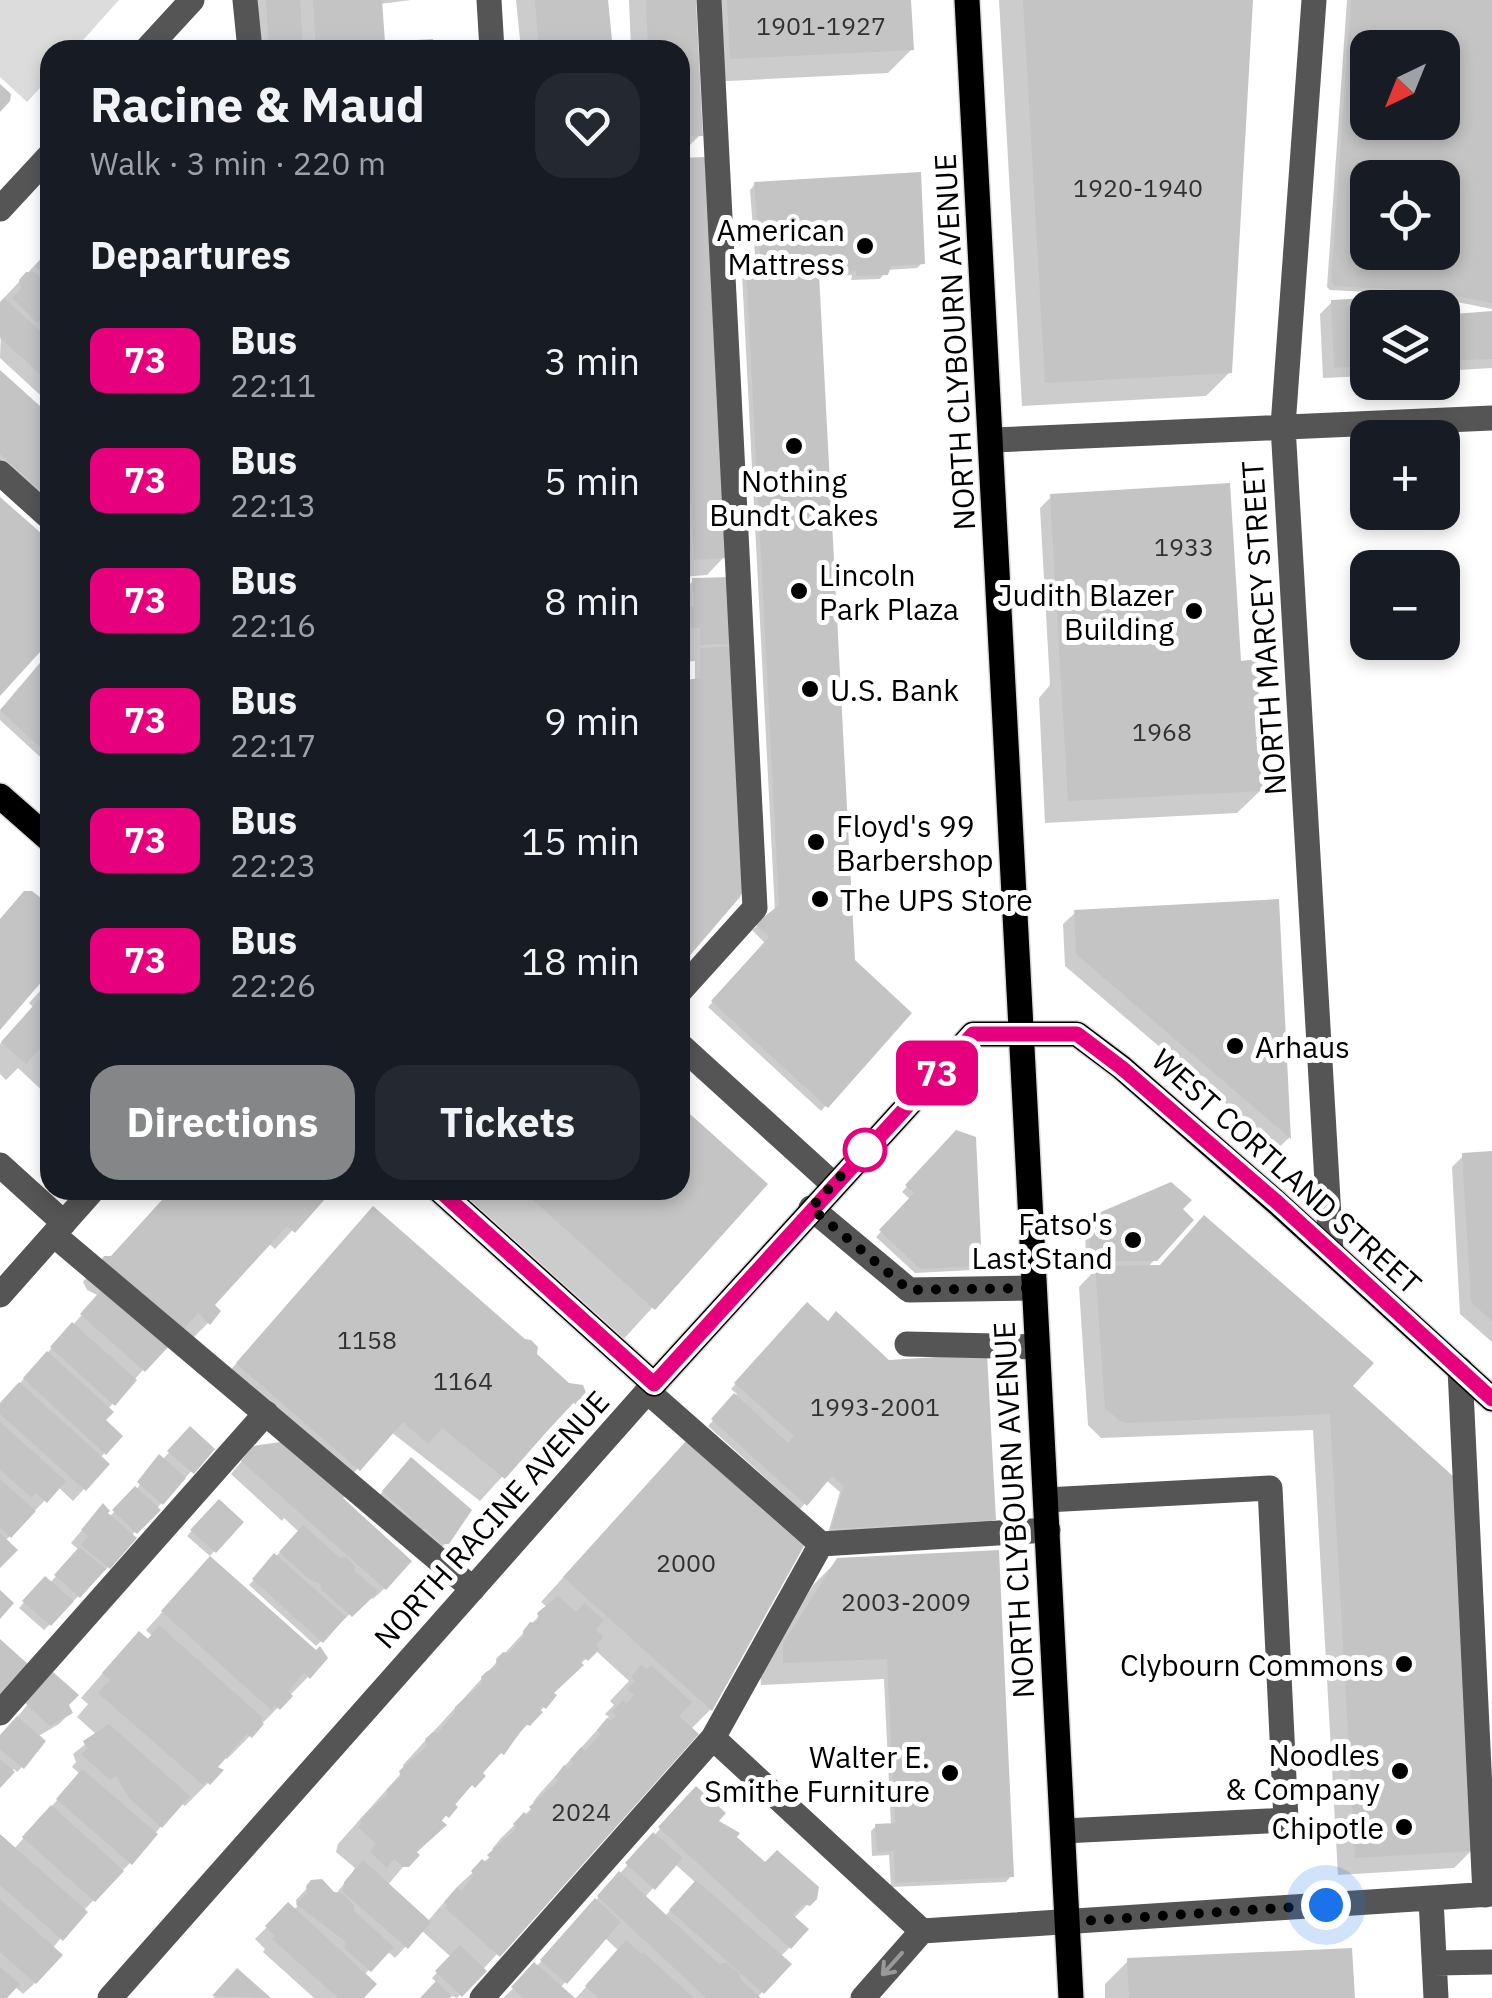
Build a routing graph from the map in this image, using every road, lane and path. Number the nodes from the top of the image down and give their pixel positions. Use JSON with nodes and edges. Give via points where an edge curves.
{"nodes":[{"id":1,"x":192,"y":0,"type":"edge"},
{"id":2,"x":245,"y":0,"type":"edge"},
{"id":3,"x":489,"y":0,"type":"edge"},
{"id":4,"x":709,"y":0,"type":"edge"},
{"id":5,"x":966,"y":0,"type":"edge"},
{"id":6,"x":1314,"y":0,"type":"edge"},
{"id":7,"x":155,"y":40,"type":"edge"},
{"id":8,"x":249,"y":40,"type":"edge"},
{"id":9,"x":491,"y":40,"type":"edge"},
{"id":10,"x":40,"y":166,"type":"edge"},
{"id":11,"x":0,"y":209,"type":"edge"},
{"id":12,"x":1492,"y":418,"type":"edge"},
{"id":13,"x":1283,"y":426,"type":"junction"},
{"id":14,"x":993,"y":440,"type":"junction"},
{"id":15,"x":0,"y":474,"type":"edge"},
{"id":16,"x":40,"y":509,"type":"edge"},
{"id":17,"x":0,"y":796,"type":"edge"},
{"id":18,"x":40,"y":831,"type":"edge"},
{"id":19,"x":690,"y":980,"type":"edge"},
{"id":20,"x":1020,"y":1033,"type":"junction"},
{"id":21,"x":690,"y":1054,"type":"edge"},
{"id":22,"x":0,"y":1165,"type":"edge"},
{"id":23,"x":833,"y":1184,"type":"junction"},
{"id":24,"x":84,"y":1200,"type":"edge"},
{"id":25,"x":449,"y":1200,"type":"edge"},
{"id":26,"x":811,"y":1208,"type":"junction"},
{"id":27,"x":59,"y":1229,"type":"junction"},
{"id":28,"x":1331,"y":1252,"type":"junction"},
{"id":29,"x":1034,"y":1288,"type":"junction"},
{"id":30,"x":0,"y":1295,"type":"edge"},
{"id":31,"x":907,"y":1344,"type":"dead end"},
{"id":32,"x":1038,"y":1347,"type":"junction"},
{"id":33,"x":1460,"y":1370,"type":"junction"},
{"id":34,"x":650,"y":1387,"type":"junction"},
{"id":35,"x":1492,"y":1400,"type":"edge"},
{"id":36,"x":266,"y":1413,"type":"junction"},
{"id":37,"x":1046,"y":1500,"type":"junction"},
{"id":38,"x":1048,"y":1530,"type":"junction"},
{"id":39,"x":821,"y":1544,"type":"junction"},
{"id":40,"x":473,"y":1589,"type":"junction"},
{"id":41,"x":0,"y":1712,"type":"edge"},
{"id":42,"x":713,"y":1738,"type":"junction"},
{"id":43,"x":1063,"y":1831,"type":"junction"},
{"id":44,"x":1488,"y":1894,"type":"edge"},
{"id":45,"x":1431,"y":1899,"type":"junction"},
{"id":46,"x":1068,"y":1922,"type":"junction"},
{"id":47,"x":922,"y":1931,"type":"junction"},
{"id":48,"x":1492,"y":1962,"type":"edge"},
{"id":49,"x":1435,"y":1964,"type":"junction"},
{"id":50,"x":110,"y":1998,"type":"edge"},
{"id":51,"x":482,"y":1998,"type":"edge"},
{"id":52,"x":862,"y":1998,"type":"edge"},
{"id":53,"x":1071,"y":1998,"type":"edge"},
{"id":54,"x":1436,"y":1998,"type":"edge"}],
"edges":[{"from":1,"to":7,"type":"street"},
{"from":2,"to":8,"type":"street"},
{"from":3,"to":9,"type":"street"},
{"from":4,"to":19,"type":"street","via":[[755,908]]},
{"from":5,"to":14,"type":"main road","name":"NORTH CLYBOURN AVENUE"},
{"from":6,"to":13,"type":"street","name":"NORTH MARCEY STREET"},
{"from":10,"to":11,"type":"street"},
{"from":12,"to":13,"type":"street"},
{"from":13,"to":14,"type":"street"},
{"from":13,"to":28,"type":"street","name":"NORTH MARCEY STREET"},
{"from":14,"to":20,"type":"main road","name":"NORTH CLYBOURN AVENUE"},
{"from":15,"to":16,"type":"street"},
{"from":17,"to":18,"type":"main road"},
{"from":20,"to":23,"type":"main road","name":"NORTH RACINE AVENUE","via":[[973,1034]]},
{"from":20,"to":28,"type":"main road","name":"WEST CORTLAND STREET","via":[[1077,1034]]},
{"from":20,"to":29,"type":"main road","name":"NORTH CLYBOURN AVENUE"},
{"from":21,"to":23,"type":"street"},
{"from":22,"to":27,"type":"street"},
{"from":23,"to":26,"type":"main road","name":"NORTH RACINE AVENUE"},
{"from":24,"to":27,"type":"street"},
{"from":25,"to":34,"type":"main road"},
{"from":26,"to":29,"type":"street","via":[[909,1290]]},
{"from":26,"to":34,"type":"main road","name":"NORTH RACINE AVENUE"},
{"from":27,"to":30,"type":"street"},
{"from":27,"to":36,"type":"street"},
{"from":28,"to":33,"type":"main road","name":"WEST CORTLAND STREET"},
{"from":29,"to":32,"type":"main road","name":"NORTH CLYBOURN AVENUE"},
{"from":31,"to":32,"type":"street"},
{"from":32,"to":37,"type":"main road","name":"NORTH CLYBOURN AVENUE"},
{"from":33,"to":35,"type":"main road","name":"WEST CORTLAND STREET"},
{"from":33,"to":44,"type":"street"},
{"from":34,"to":39,"type":"street"},
{"from":34,"to":40,"type":"street","name":"NORTH RACINE AVENUE"},
{"from":36,"to":40,"type":"street"},
{"from":36,"to":41,"type":"street"},
{"from":37,"to":38,"type":"main road","name":"NORTH CLYBOURN AVENUE"},
{"from":37,"to":43,"type":"street","via":[[1270,1488],[1286,1820]]},
{"from":38,"to":39,"type":"street"},
{"from":38,"to":43,"type":"main road","name":"NORTH CLYBOURN AVENUE"},
{"from":39,"to":42,"type":"street"},
{"from":40,"to":50,"type":"street","name":"NORTH RACINE AVENUE"},
{"from":42,"to":47,"type":"street"},
{"from":42,"to":51,"type":"street"},
{"from":43,"to":46,"type":"main road","name":"NORTH CLYBOURN AVENUE"},
{"from":44,"to":45,"type":"street"},
{"from":45,"to":46,"type":"street"},
{"from":45,"to":49,"type":"street"},
{"from":46,"to":47,"type":"street"},
{"from":46,"to":53,"type":"main road","name":"NORTH CLYBOURN AVENUE"},
{"from":47,"to":52,"type":"street","one_way":true},
{"from":48,"to":49,"type":"street"},
{"from":49,"to":54,"type":"street"}]}
